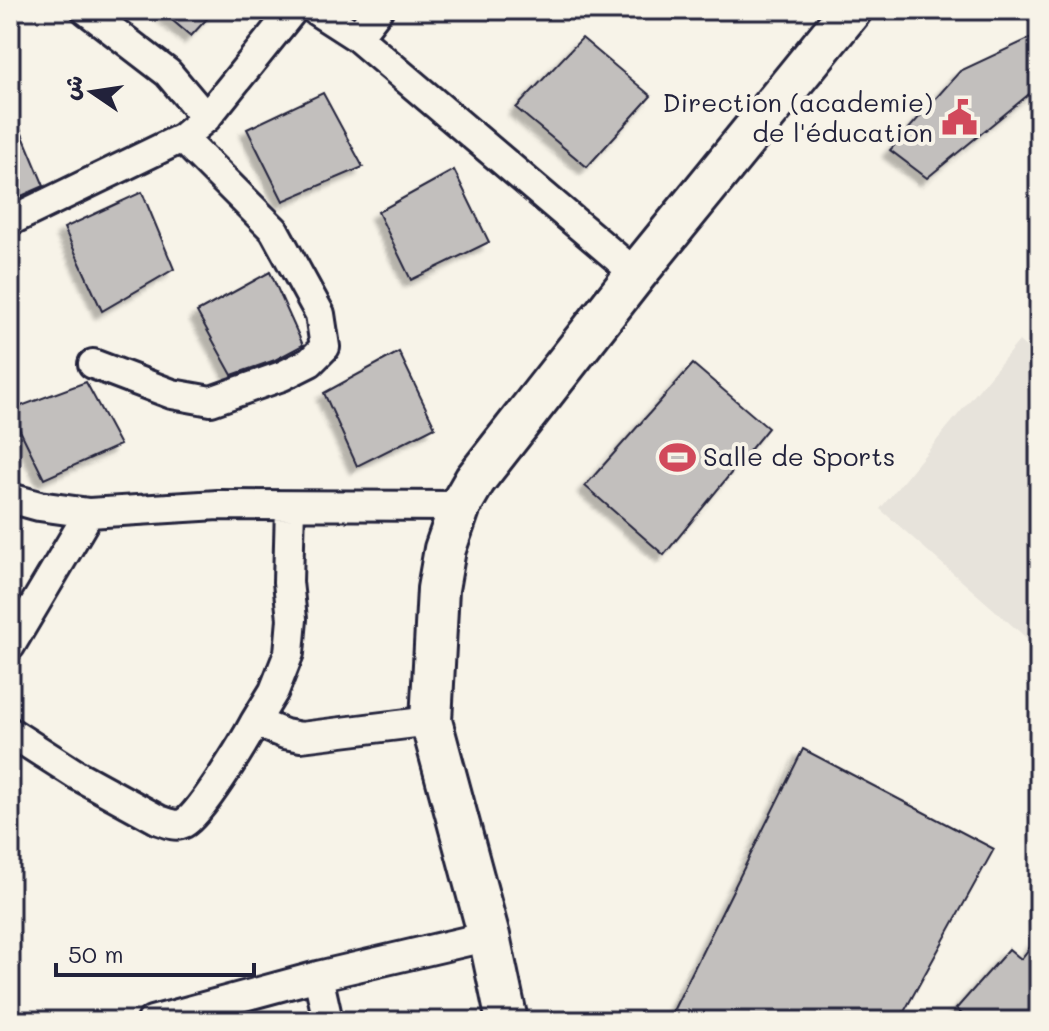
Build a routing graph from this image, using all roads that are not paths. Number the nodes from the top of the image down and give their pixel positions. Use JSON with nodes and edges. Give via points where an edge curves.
{"nodes":[{"id":1,"x":86,"y":10,"type":"edge"},
{"id":2,"x":293,"y":10,"type":"edge"},
{"id":3,"x":315,"y":10,"type":"edge"},
{"id":4,"x":378,"y":10,"type":"edge"},
{"id":5,"x":851,"y":10,"type":"edge"},
{"id":6,"x":357,"y":37,"type":"junction"},
{"id":7,"x":206,"y":118,"type":"junction"},
{"id":8,"x":182,"y":138,"type":"junction"},
{"id":9,"x":10,"y":221,"type":"edge"},
{"id":10,"x":636,"y":274,"type":"junction"},
{"id":11,"x":93,"y":364,"type":"dead end"},
{"id":12,"x":10,"y":498,"type":"edge"},
{"id":13,"x":290,"y":506,"type":"junction"},
{"id":14,"x":460,"y":506,"type":"junction"},
{"id":15,"x":89,"y":513,"type":"junction"},
{"id":16,"x":10,"y":646,"type":"edge"},
{"id":17,"x":431,"y":721,"type":"junction"},
{"id":18,"x":255,"y":722,"type":"junction"},
{"id":19,"x":10,"y":732,"type":"edge"},
{"id":20,"x":489,"y":936,"type":"junction"},
{"id":21,"x":318,"y":976,"type":"junction"},
{"id":22,"x":160,"y":1020,"type":"edge"},
{"id":23,"x":328,"y":1021,"type":"edge"},
{"id":24,"x":507,"y":1021,"type":"edge"}],
"edges":[{"from":1,"to":7,"type":"street","via":[[168,73]]},
{"from":2,"to":7,"type":"street"},
{"from":3,"to":6,"type":"street"},
{"from":4,"to":6,"type":"street"},
{"from":5,"to":10,"type":"street"},
{"from":6,"to":10,"type":"street"},
{"from":7,"to":8,"type":"street"},
{"from":8,"to":9,"type":"street"},
{"from":8,"to":11,"type":"street","via":[[274,230],[320,314],[325,347],[310,362],[282,376],[211,401],[172,394]]},
{"from":10,"to":14,"type":"street"},
{"from":12,"to":15,"type":"street"},
{"from":13,"to":14,"type":"street"},
{"from":13,"to":15,"type":"street"},
{"from":13,"to":18,"type":"street","via":[[289,653]]},
{"from":14,"to":17,"type":"street","via":[[438,589]]},
{"from":15,"to":16,"type":"street"},
{"from":17,"to":18,"type":"street","via":[[301,737]]},
{"from":17,"to":20,"type":"street"},
{"from":18,"to":19,"type":"street","via":[[193,814],[172,825]]},
{"from":20,"to":21,"type":"street"},
{"from":20,"to":24,"type":"street"},
{"from":21,"to":22,"type":"street"},
{"from":21,"to":23,"type":"street"}]}
